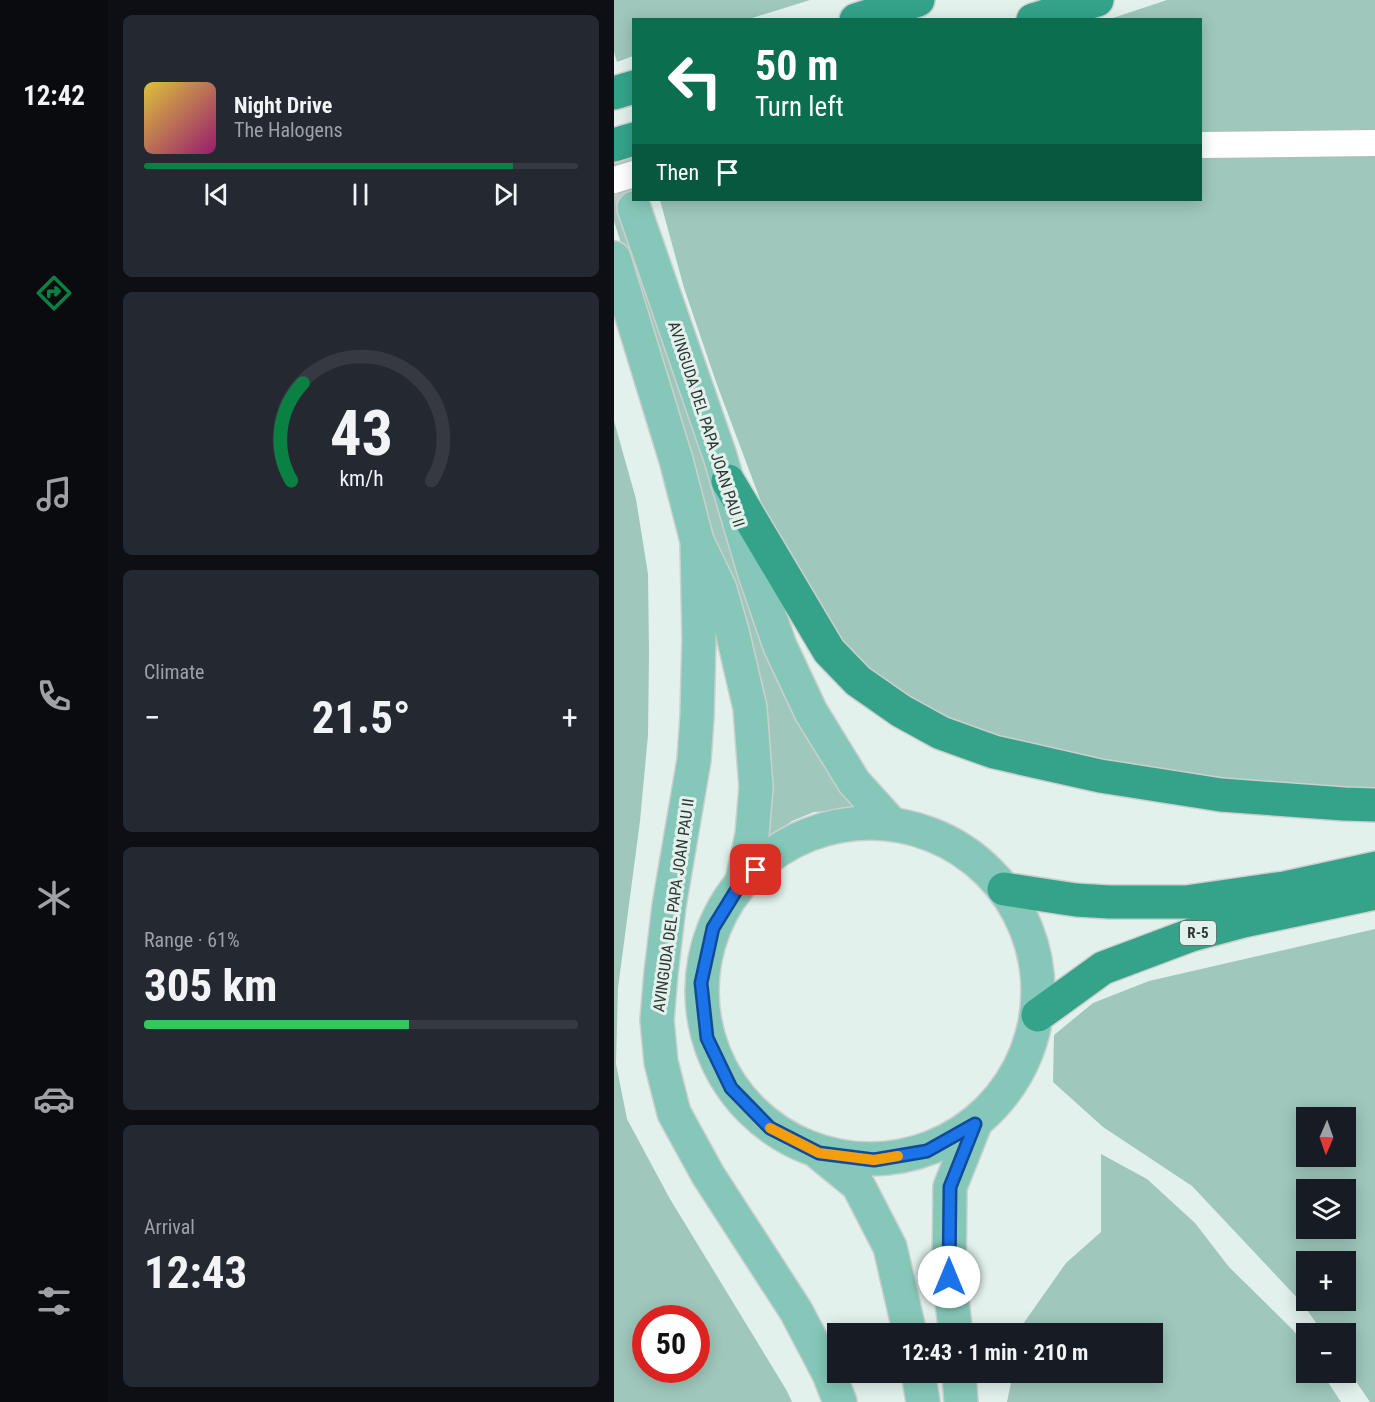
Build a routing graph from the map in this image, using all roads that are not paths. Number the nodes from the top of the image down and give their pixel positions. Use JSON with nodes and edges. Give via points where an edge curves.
{"nodes":[{"id":1,"x":918,"y":0,"type":"edge"},
{"id":2,"x":1097,"y":0,"type":"edge"},
{"id":3,"x":862,"y":18,"type":"edge"},
{"id":4,"x":1039,"y":18,"type":"edge"},
{"id":5,"x":632,"y":88,"type":"edge"},
{"id":6,"x":614,"y":93,"type":"edge"},
{"id":7,"x":632,"y":140,"type":"edge"},
{"id":8,"x":1376,"y":143,"type":"edge"},
{"id":9,"x":614,"y":145,"type":"edge"},
{"id":10,"x":1202,"y":145,"type":"edge"},
{"id":11,"x":632,"y":175,"type":"edge"},
{"id":12,"x":614,"y":180,"type":"edge"},
{"id":13,"x":634,"y":208,"type":"tunnel mouth"},
{"id":14,"x":614,"y":258,"type":"edge"},
{"id":15,"x":728,"y":481,"type":"junction"},
{"id":16,"x":697,"y":541,"type":"junction"},
{"id":17,"x":1376,"y":805,"type":"edge"},
{"id":18,"x":892,"y":824,"type":"junction"},
{"id":19,"x":1376,"y":868,"type":"edge"},
{"id":20,"x":742,"y":881,"type":"junction"},
{"id":21,"x":1004,"y":889,"type":"junction"},
{"id":22,"x":1376,"y":893,"type":"edge"},
{"id":23,"x":1038,"y":1015,"type":"junction"},
{"id":24,"x":975,"y":1124,"type":"junction"},
{"id":25,"x":819,"y":1153,"type":"junction"},
{"id":26,"x":907,"y":1323,"type":"edge"},
{"id":27,"x":955,"y":1323,"type":"edge"},
{"id":28,"x":920,"y":1383,"type":"edge"},
{"id":29,"x":960,"y":1383,"type":"edge"},
{"id":30,"x":840,"y":1402,"type":"edge"},
{"id":31,"x":923,"y":1402,"type":"edge"},
{"id":32,"x":961,"y":1402,"type":"edge"}],
"edges":[{"from":1,"to":3,"type":"highway"},
{"from":2,"to":4,"type":"highway"},
{"from":5,"to":6,"type":"highway"},
{"from":7,"to":9,"type":"highway"},
{"from":8,"to":10,"type":"lane"},
{"from":11,"to":12,"type":"lane","bridge":true},
{"from":13,"to":15,"type":"main road","name":"AVINGUDA DEL PAPA JOAN PAU II"},
{"from":14,"to":16,"type":"main road","name":"AVINGUDA DEL PAPA JOAN PAU II"},
{"from":15,"to":17,"type":"highway","via":[[829,651],[858,681],[941,733],[994,752],[1100,776],[1222,795]]},
{"from":15,"to":18,"type":"main road","name":"AVINGUDA DEL PAPA JOAN PAU II","via":[[780,646],[811,712],[854,782]]},
{"from":16,"to":20,"type":"main road","name":"AVINGUDA DEL PAPA JOAN PAU II","via":[[720,590],[750,708],[756,787],[752,835]]},
{"from":16,"to":30,"type":"main road","name":"AVINGUDA DEL PAPA JOAN PAU II","via":[[697,717],[694,760],[660,973],[657,1020],[661,1062],[674,1113],[708,1175],[796,1311]]},
{"from":18,"to":20,"type":"main road","via":[[836,826],[784,846]]},
{"from":18,"to":21,"type":"main road","via":[[934,835],[973,857]]},
{"from":19,"to":21,"type":"highway","via":[[1284,888],[1186,902],[1076,900]]},
{"from":20,"to":25,"type":"main road","via":[[713,928],[701,983],[707,1038],[731,1088],[762,1120]]},
{"from":21,"to":23,"type":"main road","via":[[1027,927],[1038,970]]},
{"from":22,"to":23,"type":"highway","number":"R-5","via":[[1191,935],[1103,968]]},
{"from":23,"to":24,"type":"main road","via":[[1026,1056],[1005,1094]]},
{"from":24,"to":25,"type":"main road","via":[[927,1151],[874,1160]]},
{"from":24,"to":27,"type":"main road","via":[[950,1187],[949,1277]]},
{"from":25,"to":26,"type":"main road","via":[[858,1185],[890,1247]]},
{"from":28,"to":31,"type":"main road"},
{"from":29,"to":32,"type":"main road"}]}
